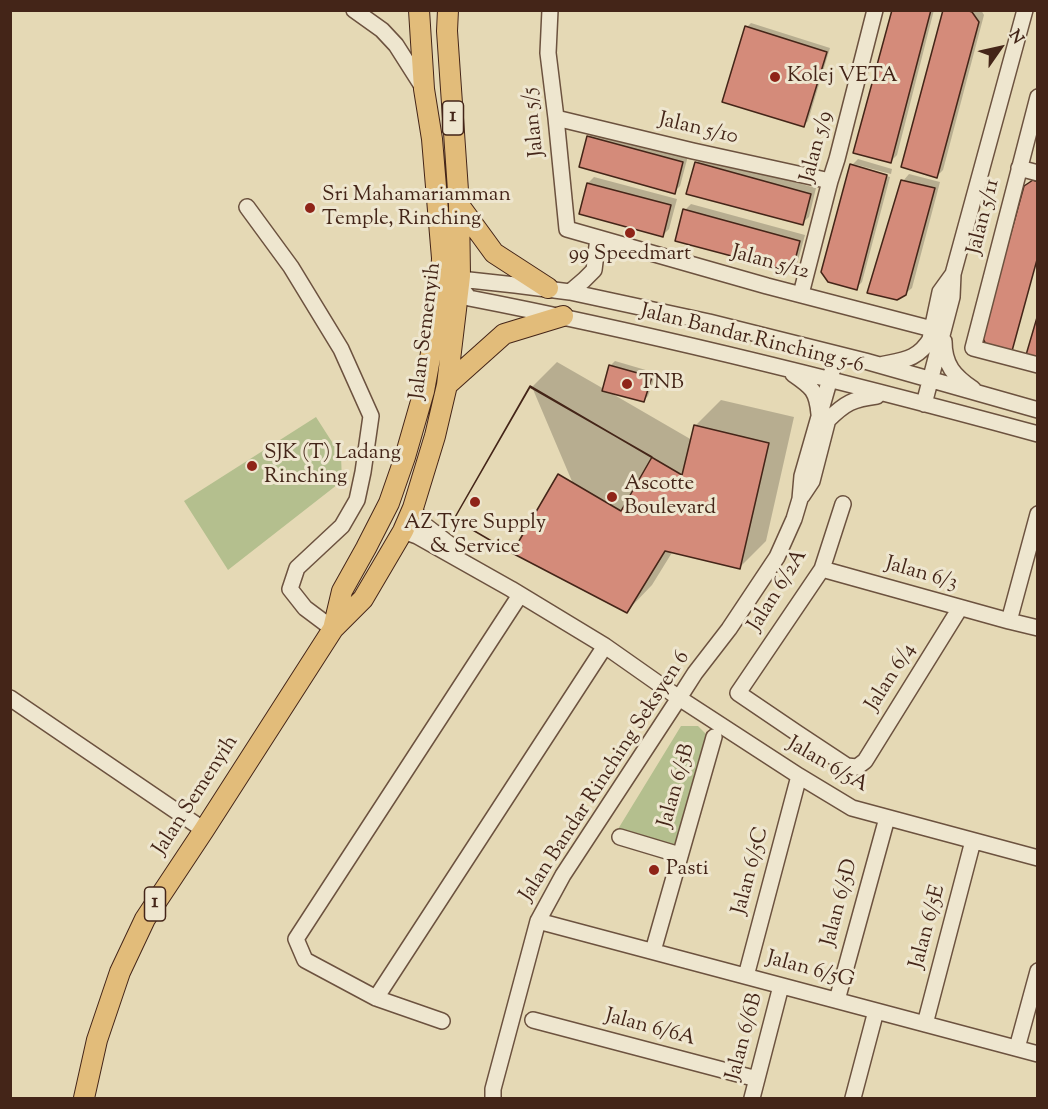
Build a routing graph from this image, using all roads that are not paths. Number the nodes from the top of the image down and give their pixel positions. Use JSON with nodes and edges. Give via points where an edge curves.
{"nodes":[{"id":1,"x":354,"y":10,"type":"edge"},
{"id":2,"x":419,"y":10,"type":"edge"},
{"id":3,"x":448,"y":10,"type":"edge"},
{"id":4,"x":550,"y":10,"type":"edge"},
{"id":5,"x":875,"y":10,"type":"edge"},
{"id":6,"x":1025,"y":10,"type":"edge"},
{"id":7,"x":424,"y":89,"type":"junction"},
{"id":8,"x":1038,"y":97,"type":"edge"},
{"id":9,"x":556,"y":118,"type":"junction"},
{"id":10,"x":1019,"y":168,"type":"junction"},
{"id":11,"x":1038,"y":173,"type":"edge"},
{"id":12,"x":830,"y":181,"type":"junction"},
{"id":13,"x":459,"y":205,"type":"junction"},
{"id":14,"x":247,"y":207,"type":"dead end"},
{"id":15,"x":567,"y":229,"type":"joint"},
{"id":16,"x":598,"y":238,"type":"junction"},
{"id":17,"x":442,"y":258,"type":"junction"},
{"id":18,"x":459,"y":287,"type":"junction"},
{"id":19,"x":548,"y":288,"type":"junction"},
{"id":20,"x":570,"y":292,"type":"junction"},
{"id":21,"x":801,"y":294,"type":"junction"},
{"id":22,"x":440,"y":304,"type":"junction"},
{"id":23,"x":563,"y":316,"type":"junction"},
{"id":24,"x":936,"y":332,"type":"junction"},
{"id":25,"x":842,"y":356,"type":"junction"},
{"id":26,"x":877,"y":365,"type":"junction"},
{"id":27,"x":1038,"y":365,"type":"edge"},
{"id":28,"x":784,"y":368,"type":"junction"},
{"id":29,"x":926,"y":379,"type":"junction"},
{"id":30,"x":835,"y":382,"type":"junction"},
{"id":31,"x":447,"y":385,"type":"junction"},
{"id":32,"x":886,"y":394,"type":"junction"},
{"id":33,"x":983,"y":395,"type":"junction"},
{"id":34,"x":920,"y":403,"type":"junction"},
{"id":35,"x":1038,"y":410,"type":"edge"},
{"id":36,"x":824,"y":419,"type":"junction"},
{"id":37,"x":1038,"y":434,"type":"edge"},
{"id":38,"x":843,"y":504,"type":"dead end"},
{"id":39,"x":412,"y":508,"type":"junction"},
{"id":40,"x":1038,"y":514,"type":"edge"},
{"id":41,"x":403,"y":531,"type":"junction"},
{"id":42,"x":822,"y":569,"type":"junction"},
{"id":43,"x":487,"y":576,"type":"junction"},
{"id":44,"x":520,"y":595,"type":"junction"},
{"id":45,"x":960,"y":608,"type":"junction"},
{"id":46,"x":1009,"y":621,"type":"junction"},
{"id":47,"x":1038,"y":628,"type":"edge"},
{"id":48,"x":333,"y":629,"type":"junction"},
{"id":49,"x":605,"y":646,"type":"junction"},
{"id":50,"x":695,"y":673,"type":"junction"},
{"id":51,"x":10,"y":698,"type":"edge"},
{"id":52,"x":679,"y":698,"type":"junction"},
{"id":53,"x":700,"y":712,"type":"junction"},
{"id":54,"x":656,"y":732,"type":"junction"},
{"id":55,"x":714,"y":736,"type":"dead end"},
{"id":56,"x":857,"y":767,"type":"joint"},
{"id":57,"x":799,"y":776,"type":"junction"},
{"id":58,"x":887,"y":818,"type":"junction"},
{"id":59,"x":204,"y":830,"type":"junction"},
{"id":60,"x":620,"y":837,"type":"dead end"},
{"id":61,"x":973,"y":841,"type":"junction"},
{"id":62,"x":680,"y":855,"type":"junction"},
{"id":63,"x":1038,"y":858,"type":"edge"},
{"id":64,"x":557,"y":886,"type":"junction"},
{"id":65,"x":538,"y":921,"type":"junction"},
{"id":66,"x":572,"y":930,"type":"junction"},
{"id":67,"x":653,"y":951,"type":"junction"},
{"id":68,"x":529,"y":956,"type":"junction"},
{"id":69,"x":1038,"y":971,"type":"edge"},
{"id":70,"x":746,"y":976,"type":"junction"},
{"id":71,"x":781,"y":986,"type":"junction"},
{"id":72,"x":376,"y":998,"type":"junction"},
{"id":73,"x":837,"y":1000,"type":"junction"},
{"id":74,"x":876,"y":1011,"type":"junction"},
{"id":75,"x":533,"y":1020,"type":"dead end"},
{"id":76,"x":442,"y":1021,"type":"dead end"},
{"id":77,"x":925,"y":1024,"type":"junction"},
{"id":78,"x":1017,"y":1048,"type":"junction"},
{"id":79,"x":1038,"y":1054,"type":"edge"},
{"id":80,"x":757,"y":1080,"type":"junction"},
{"id":81,"x":84,"y":1098,"type":"edge"},
{"id":82,"x":493,"y":1098,"type":"edge"},
{"id":83,"x":752,"y":1098,"type":"edge"},
{"id":84,"x":853,"y":1098,"type":"edge"}],
"edges":[{"from":1,"to":7,"type":"street","via":[[396,45]]},
{"from":2,"to":7,"type":"main road","name":"Jalan Semenyih"},
{"from":3,"to":13,"type":"main road","name":"Jalan Semenyih","number":"1"},
{"from":4,"to":9,"type":"street","name":"Jalan 5/5","via":[[548,53]]},
{"from":5,"to":12,"type":"street","name":"Jalan 5/9"},
{"from":6,"to":24,"type":"street","name":"Jalan 5/11","via":[[952,274],[940,292]]},
{"from":7,"to":17,"type":"main road","name":"Jalan Semenyih"},
{"from":8,"to":10,"type":"street","name":"Jalan 5/11"},
{"from":9,"to":12,"type":"street","name":"Jalan 5/10"},
{"from":9,"to":15,"type":"street","name":"Jalan 5/5"},
{"from":10,"to":11,"type":"street"},
{"from":10,"to":27,"type":"street","name":"Jalan 5/11","via":[[973,348]]},
{"from":12,"to":21,"type":"street","name":"Jalan 5/9"},
{"from":13,"to":18,"type":"main road","name":"Jalan Semenyih","number":"1"},
{"from":13,"to":19,"type":"main road","via":[[494,254]]},
{"from":14,"to":48,"type":"street","via":[[291,267],[341,349],[371,416],[357,500],[342,526],[297,568],[290,589],[305,608]]},
{"from":15,"to":16,"type":"street","name":"Jalan 5/12"},
{"from":16,"to":20,"type":"street","via":[[594,270]]},
{"from":16,"to":21,"type":"street","name":"Jalan 5/12"},
{"from":17,"to":18,"type":"street"},
{"from":17,"to":22,"type":"main road","name":"Jalan Semenyih"},
{"from":18,"to":19,"type":"street","name":"Jalan Bandar Rinching 5-6","via":[[469,280]]},
{"from":18,"to":22,"type":"street"},
{"from":18,"to":23,"type":"street","name":"Jalan Bandar Rinching 5-6","via":[[469,298]]},
{"from":18,"to":31,"type":"main road","name":"Jalan Semenyih","number":"1"},
{"from":19,"to":20,"type":"street","name":"Jalan Bandar Rinching 5-6"},
{"from":20,"to":25,"type":"street","name":"Jalan Bandar Rinching 5-6"},
{"from":21,"to":24,"type":"street","name":"Jalan 5/12"},
{"from":22,"to":48,"type":"main road","name":"Jalan Semenyih","number":"1","via":[[424,391],[405,457],[389,503],[342,591]]},
{"from":23,"to":28,"type":"street","name":"Jalan Bandar Rinching 5-6"},
{"from":23,"to":31,"type":"main road","via":[[504,334]]},
{"from":24,"to":26,"type":"street","via":[[915,356]]},
{"from":24,"to":29,"type":"street","name":"Jalan 5/11"},
{"from":24,"to":33,"type":"street","via":[[949,368]]},
{"from":25,"to":26,"type":"street","name":"Jalan Bandar Rinching 5-6"},
{"from":25,"to":30,"type":"street","name":"Jalan Bandar Rinching Seksyen 6"},
{"from":26,"to":29,"type":"street","name":"Jalan Bandar Rinching 5-6"},
{"from":28,"to":30,"type":"street","name":"Jalan Bandar Rinching 5-6"},
{"from":28,"to":36,"type":"street","via":[[813,389]]},
{"from":29,"to":33,"type":"street","name":"Jalan Bandar Rinching 5-6"},
{"from":29,"to":34,"type":"street","name":"Jalan 5/11"},
{"from":30,"to":32,"type":"street","name":"Jalan Bandar Rinching 5-6"},
{"from":30,"to":36,"type":"street","name":"Jalan Bandar Rinching Seksyen 6"},
{"from":31,"to":39,"type":"main road","name":"Jalan Semenyih","number":"1"},
{"from":32,"to":34,"type":"street","name":"Jalan Bandar Rinching 5-6"},
{"from":32,"to":36,"type":"street","via":[[858,399]]},
{"from":33,"to":35,"type":"street","name":"Jalan Bandar Rinching 5-6"},
{"from":34,"to":37,"type":"street","name":"Jalan Bandar Rinching 5-6"},
{"from":36,"to":50,"type":"street","name":"Jalan Bandar Rinching Seksyen 6","via":[[812,481],[800,499],[777,557]]},
{"from":38,"to":42,"type":"street","name":"Jalan 6/2A"},
{"from":39,"to":41,"type":"main road","name":"Jalan Semenyih","number":"1"},
{"from":39,"to":43,"type":"street","via":[[422,523],[476,563]]},
{"from":40,"to":46,"type":"street"},
{"from":41,"to":43,"type":"street"},
{"from":41,"to":48,"type":"main road","name":"Jalan Semenyih","number":"1","via":[[363,599]]},
{"from":42,"to":45,"type":"street","name":"Jalan 6/3"},
{"from":42,"to":56,"type":"street","name":"Jalan 6/2A","via":[[738,693],[847,766]]},
{"from":43,"to":44,"type":"street","name":"Jalan 6/5A"},
{"from":44,"to":49,"type":"street","name":"Jalan 6/5A"},
{"from":44,"to":72,"type":"street","via":[[296,939],[306,960]]},
{"from":45,"to":46,"type":"street","name":"Jalan 6/3"},
{"from":45,"to":56,"type":"street","name":"Jalan 6/4"},
{"from":46,"to":47,"type":"street","name":"Jalan 6/3"},
{"from":48,"to":59,"type":"main road","name":"Jalan Semenyih","number":"1"},
{"from":49,"to":52,"type":"street","name":"Jalan 6/5A"},
{"from":49,"to":72,"type":"street"},
{"from":50,"to":52,"type":"street","name":"Jalan Bandar Rinching Seksyen 6"},
{"from":50,"to":53,"type":"street","via":[[692,688]]},
{"from":51,"to":59,"type":"street"},
{"from":52,"to":53,"type":"street","name":"Jalan 6/5A"},
{"from":52,"to":54,"type":"street","name":"Jalan Bandar Rinching Seksyen 6"},
{"from":53,"to":54,"type":"street","via":[[686,712]]},
{"from":53,"to":57,"type":"street","name":"Jalan 6/5A"},
{"from":54,"to":64,"type":"street","name":"Jalan Bandar Rinching Seksyen 6"},
{"from":55,"to":62,"type":"street","name":"Jalan 6/5B"},
{"from":57,"to":58,"type":"street","name":"Jalan 6/5A","via":[[852,808]]},
{"from":57,"to":70,"type":"street","name":"Jalan 6/5C"},
{"from":58,"to":61,"type":"street","name":"Jalan 6/5A"},
{"from":58,"to":73,"type":"street","name":"Jalan 6/5D"},
{"from":59,"to":81,"type":"main road","name":"Jalan Semenyih","number":"1","via":[[145,919],[120,972],[97,1040]]},
{"from":60,"to":62,"type":"street"},
{"from":61,"to":63,"type":"street","name":"Jalan 6/5A"},
{"from":61,"to":77,"type":"street","name":"Jalan 6/5E"},
{"from":62,"to":67,"type":"street","name":"Jalan 6/5B"},
{"from":64,"to":65,"type":"street","name":"Jalan Bandar Rinching Seksyen 6"},
{"from":64,"to":66,"type":"street","via":[[560,918]]},
{"from":65,"to":66,"type":"street","name":"Jalan 6/5G"},
{"from":65,"to":68,"type":"street","name":"Jalan Bandar Rinching Seksyen 6"},
{"from":66,"to":67,"type":"street","name":"Jalan 6/5G"},
{"from":66,"to":68,"type":"street","via":[[555,932]]},
{"from":67,"to":70,"type":"street","name":"Jalan 6/5G"},
{"from":68,"to":82,"type":"street","name":"Jalan Bandar Rinching Seksyen 6","via":[[492,1089]]},
{"from":69,"to":78,"type":"street"},
{"from":70,"to":71,"type":"street","name":"Jalan 6/5G"},
{"from":71,"to":73,"type":"street","name":"Jalan 6/5G"},
{"from":71,"to":80,"type":"street","name":"Jalan 6/6B"},
{"from":72,"to":76,"type":"street"},
{"from":73,"to":74,"type":"street","name":"Jalan 6/5G"},
{"from":74,"to":77,"type":"street","name":"Jalan 6/5G"},
{"from":74,"to":84,"type":"street"},
{"from":75,"to":80,"type":"street","name":"Jalan 6/6A"},
{"from":77,"to":78,"type":"street","name":"Jalan 6/5G"},
{"from":78,"to":79,"type":"street","name":"Jalan 6/5G"},
{"from":80,"to":83,"type":"street","name":"Jalan 6/6B"}]}
